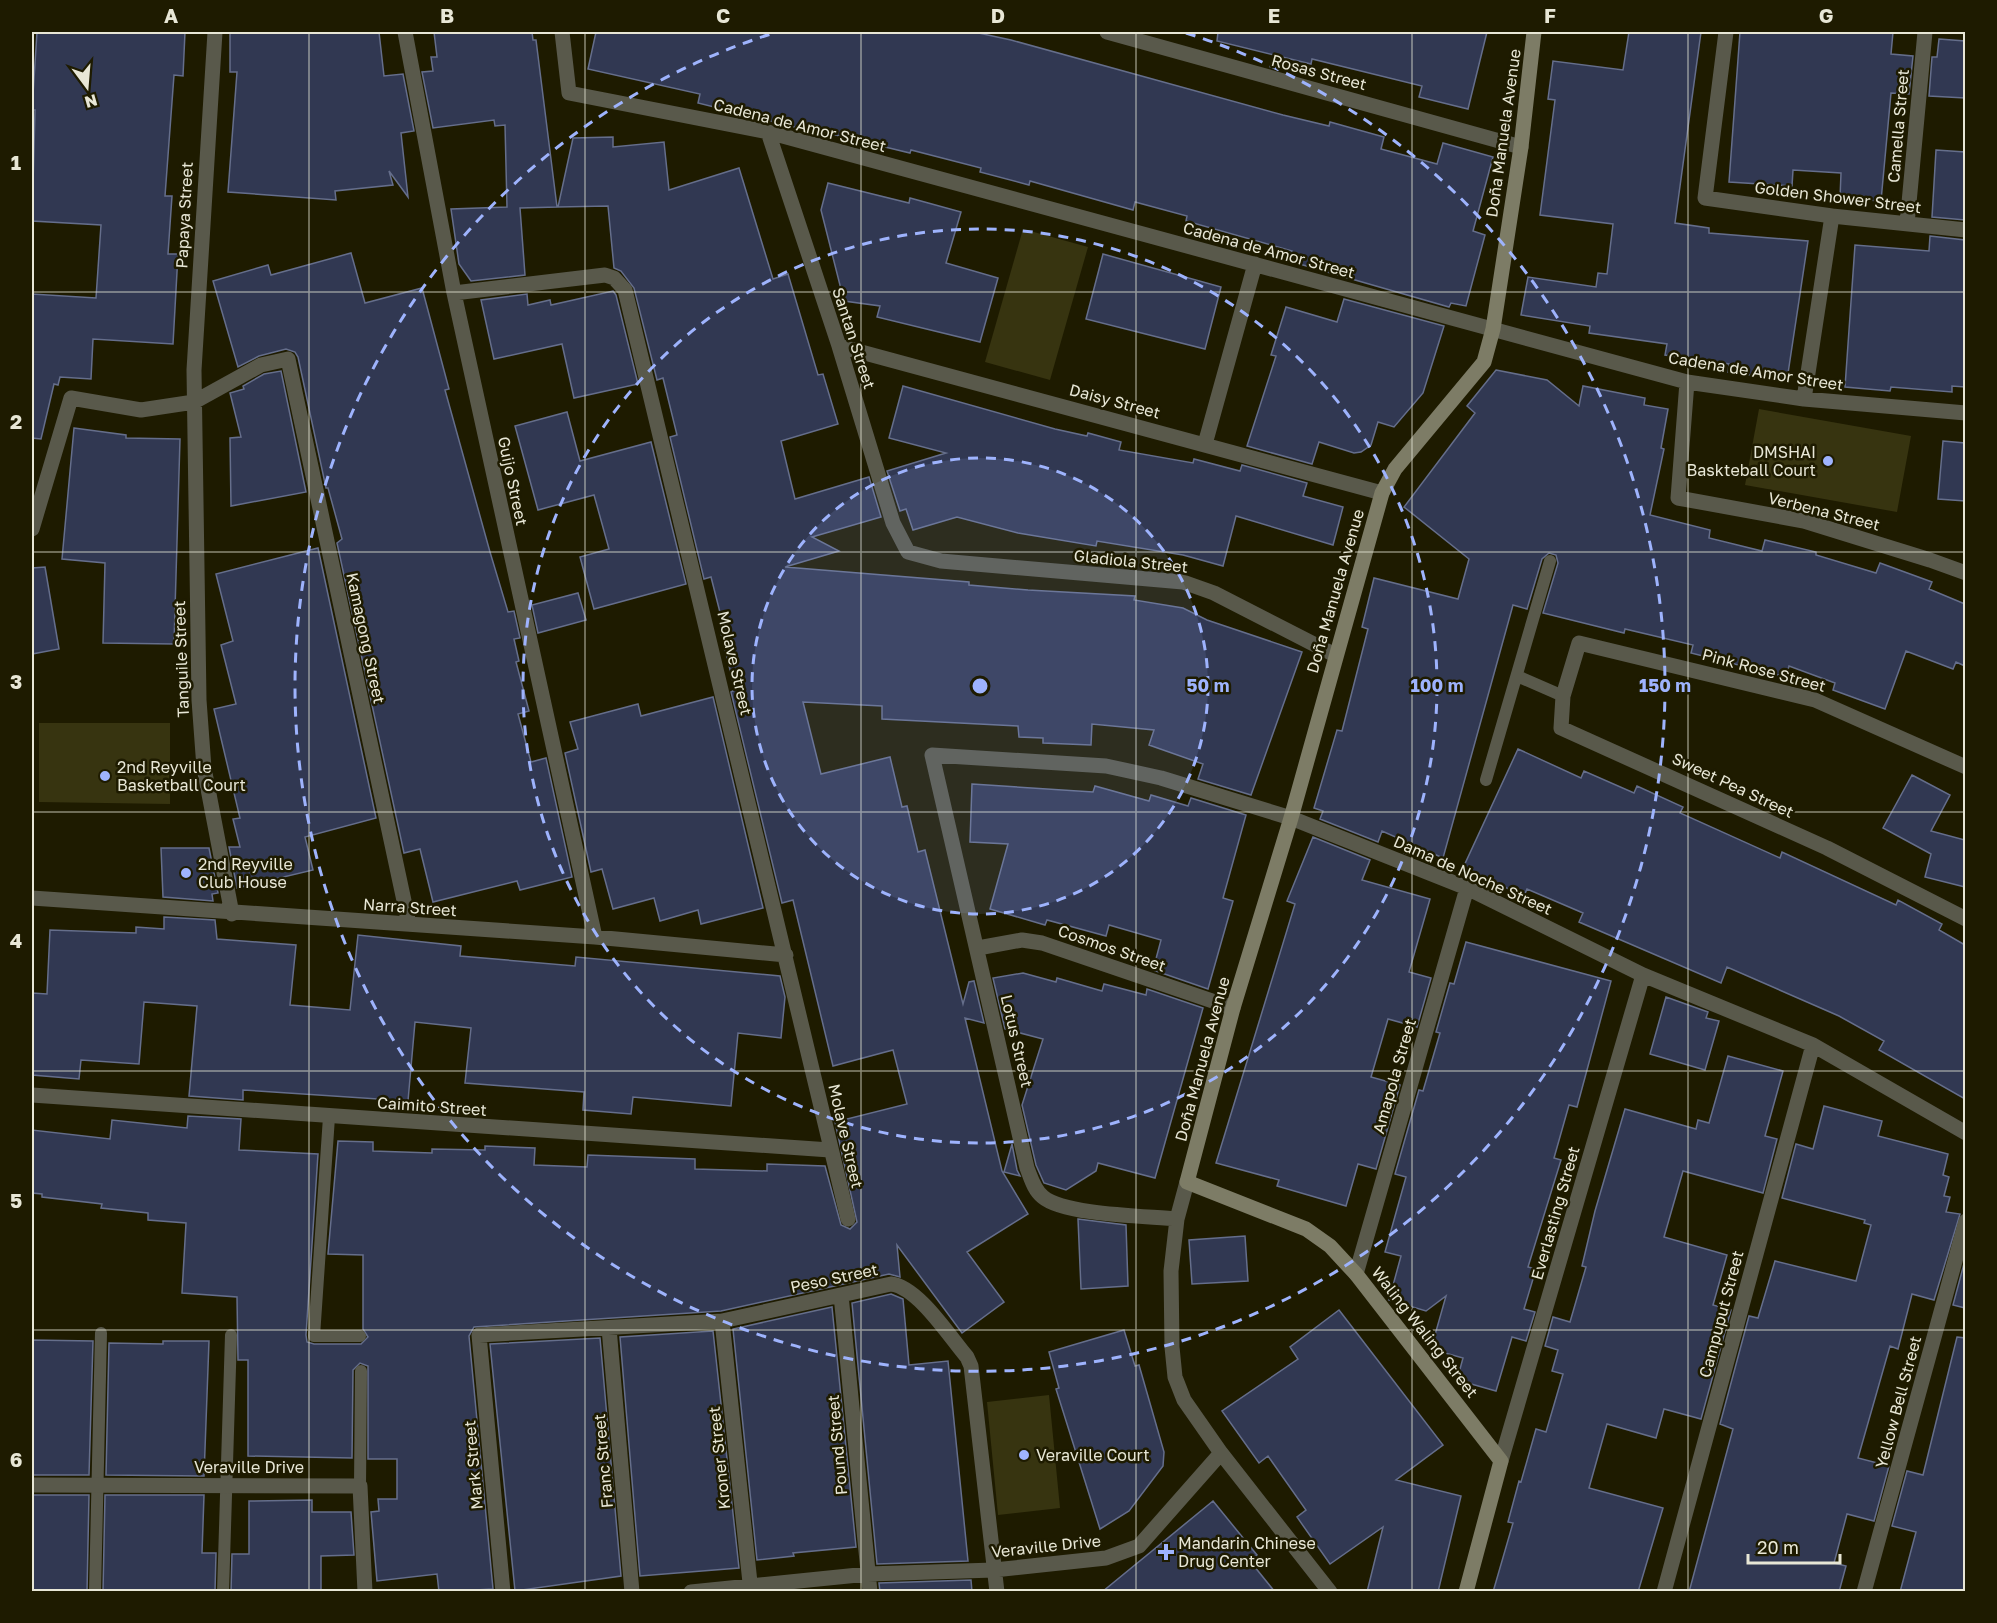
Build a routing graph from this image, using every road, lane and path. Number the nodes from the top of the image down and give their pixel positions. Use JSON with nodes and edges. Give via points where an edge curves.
{"nodes":[{"id":1,"x":215,"y":32,"type":"edge"},
{"id":2,"x":405,"y":32,"type":"edge"},
{"id":3,"x":562,"y":32,"type":"edge"},
{"id":4,"x":1107,"y":32,"type":"edge"},
{"id":5,"x":1534,"y":32,"type":"edge"},
{"id":6,"x":1726,"y":32,"type":"edge"},
{"id":7,"x":1925,"y":32,"type":"edge"},
{"id":8,"x":768,"y":132,"type":"junction"},
{"id":9,"x":1521,"y":147,"type":"junction"},
{"id":10,"x":1832,"y":216,"type":"junction"},
{"id":11,"x":1907,"y":224,"type":"junction"},
{"id":12,"x":1965,"y":230,"type":"edge"},
{"id":13,"x":1255,"y":264,"type":"junction"},
{"id":14,"x":453,"y":293,"type":"junction"},
{"id":15,"x":1493,"y":329,"type":"junction"},
{"id":16,"x":839,"y":346,"type":"junction"},
{"id":17,"x":1687,"y":382,"type":"junction"},
{"id":18,"x":1804,"y":399,"type":"junction"},
{"id":19,"x":194,"y":402,"type":"junction"},
{"id":20,"x":1965,"y":414,"type":"edge"},
{"id":21,"x":1205,"y":444,"type":"junction"},
{"id":22,"x":1382,"y":494,"type":"junction"},
{"id":23,"x":32,"y":529,"type":"edge"},
{"id":24,"x":908,"y":552,"type":"joint"},
{"id":25,"x":1550,"y":561,"type":"dead end"},
{"id":26,"x":1965,"y":573,"type":"edge"},
{"id":27,"x":1579,"y":643,"type":"joint"},
{"id":28,"x":1335,"y":655,"type":"junction"},
{"id":29,"x":1517,"y":676,"type":"junction"},
{"id":30,"x":1563,"y":696,"type":"junction"},
{"id":31,"x":932,"y":755,"type":"joint"},
{"id":32,"x":1965,"y":767,"type":"edge"},
{"id":33,"x":1486,"y":780,"type":"dead end"},
{"id":34,"x":1291,"y":818,"type":"junction"},
{"id":35,"x":1467,"y":888,"type":"junction"},
{"id":36,"x":32,"y":898,"type":"edge"},
{"id":37,"x":232,"y":914,"type":"junction"},
{"id":38,"x":1965,"y":919,"type":"edge"},
{"id":39,"x":409,"y":924,"type":"junction"},
{"id":40,"x":595,"y":937,"type":"junction"},
{"id":41,"x":978,"y":948,"type":"junction"},
{"id":42,"x":786,"y":955,"type":"junction"},
{"id":43,"x":1643,"y":975,"type":"junction"},
{"id":44,"x":1233,"y":1008,"type":"junction"},
{"id":45,"x":1813,"y":1045,"type":"junction"},
{"id":46,"x":32,"y":1095,"type":"edge"},
{"id":47,"x":329,"y":1117,"type":"junction"},
{"id":48,"x":1965,"y":1134,"type":"edge"},
{"id":49,"x":830,"y":1150,"type":"junction"},
{"id":50,"x":1187,"y":1182,"type":"junction"},
{"id":51,"x":848,"y":1219,"type":"dead end"},
{"id":52,"x":1177,"y":1219,"type":"junction"},
{"id":53,"x":1965,"y":1221,"type":"edge"},
{"id":54,"x":1356,"y":1274,"type":"junction"},
{"id":55,"x":841,"y":1295,"type":"junction"},
{"id":56,"x":723,"y":1321,"type":"junction"},
{"id":57,"x":609,"y":1328,"type":"junction"},
{"id":58,"x":101,"y":1333,"type":"dead end"},
{"id":59,"x":231,"y":1335,"type":"dead end"},
{"id":60,"x":479,"y":1335,"type":"joint"},
{"id":61,"x":360,"y":1336,"type":"dead end"},
{"id":62,"x":362,"y":1371,"type":"dead end"},
{"id":63,"x":1221,"y":1453,"type":"junction"},
{"id":64,"x":1501,"y":1461,"type":"junction"},
{"id":65,"x":32,"y":1485,"type":"edge"},
{"id":66,"x":98,"y":1485,"type":"junction"},
{"id":67,"x":225,"y":1485,"type":"junction"},
{"id":68,"x":360,"y":1486,"type":"junction"},
{"id":69,"x":994,"y":1570,"type":"junction"},
{"id":70,"x":868,"y":1574,"type":"junction"},
{"id":71,"x":750,"y":1588,"type":"edge"},
{"id":72,"x":95,"y":1592,"type":"edge"},
{"id":73,"x":223,"y":1592,"type":"edge"},
{"id":74,"x":365,"y":1592,"type":"edge"},
{"id":75,"x":503,"y":1592,"type":"edge"},
{"id":76,"x":632,"y":1592,"type":"edge"},
{"id":77,"x":691,"y":1592,"type":"edge"},
{"id":78,"x":870,"y":1592,"type":"edge"},
{"id":79,"x":997,"y":1592,"type":"edge"},
{"id":80,"x":1330,"y":1592,"type":"edge"},
{"id":81,"x":1466,"y":1592,"type":"edge"},
{"id":82,"x":1664,"y":1592,"type":"edge"},
{"id":83,"x":1864,"y":1592,"type":"edge"}],
"edges":[{"from":1,"to":19,"type":"street","name":"Papaya Street","via":[[204,172]]},
{"from":2,"to":14,"type":"street","name":"Guijo Street"},
{"from":3,"to":8,"type":"street","name":"Cadena de Amor Street","via":[[569,93]]},
{"from":4,"to":9,"type":"street","name":"Rosas Street"},
{"from":5,"to":9,"type":"street","name":"Doña Manuela Avenue"},
{"from":6,"to":10,"type":"street","name":"Golden Shower Street","via":[[1706,198]]},
{"from":7,"to":11,"type":"street","name":"Camella Street"},
{"from":8,"to":13,"type":"street","name":"Cadena de Amor Street"},
{"from":8,"to":16,"type":"street","name":"Santan Street"},
{"from":9,"to":15,"type":"street","name":"Doña Manuela Avenue"},
{"from":10,"to":11,"type":"street","name":"Golden Shower Street"},
{"from":10,"to":18,"type":"street"},
{"from":11,"to":12,"type":"street","name":"Golden Shower Street"},
{"from":13,"to":15,"type":"street","name":"Cadena de Amor Street"},
{"from":13,"to":21,"type":"street"},
{"from":14,"to":40,"type":"street","name":"Guijo Street"},
{"from":14,"to":42,"type":"street","name":"Molave Street","via":[[604,275],[614,278],[625,290]]},
{"from":15,"to":17,"type":"street","name":"Cadena de Amor Street"},
{"from":15,"to":22,"type":"street","name":"Doña Manuela Avenue","via":[[1484,362],[1395,469]]},
{"from":16,"to":21,"type":"street","name":"Daisy Street"},
{"from":16,"to":24,"type":"street","name":"Santan Street","via":[[893,523]]},
{"from":17,"to":18,"type":"street","name":"Cadena de Amor Street"},
{"from":17,"to":26,"type":"street","name":"Verbena Street","via":[[1678,498],[1804,521]]},
{"from":18,"to":20,"type":"street","name":"Cadena de Amor Street"},
{"from":19,"to":23,"type":"street","via":[[141,410],[71,398]]},
{"from":19,"to":37,"type":"street","name":"Tanguile Street","via":[[199,700],[204,768]]},
{"from":19,"to":39,"type":"street","name":"Kamagong Street","via":[[261,365],[288,359]]},
{"from":21,"to":22,"type":"street","name":"Daisy Street"},
{"from":22,"to":28,"type":"street","name":"Doña Manuela Avenue"},
{"from":24,"to":28,"type":"street","name":"Gladiola Street","via":[[941,561],[1183,582],[1214,593]]},
{"from":25,"to":29,"type":"lane"},
{"from":27,"to":30,"type":"street","name":"Sweet Pea Street"},
{"from":27,"to":32,"type":"street","name":"Pink Rose Street","via":[[1815,700]]},
{"from":28,"to":34,"type":"street","name":"Doña Manuela Avenue"},
{"from":29,"to":30,"type":"lane"},
{"from":29,"to":33,"type":"lane"},
{"from":30,"to":38,"type":"street","name":"Sweet Pea Street","via":[[1561,728],[1827,848]]},
{"from":31,"to":34,"type":"street","name":"Dama de Noche Street","via":[[1106,766],[1161,778]]},
{"from":31,"to":41,"type":"street","name":"Lotus Street"},
{"from":34,"to":35,"type":"street","name":"Dama de Noche Street"},
{"from":34,"to":44,"type":"street","name":"Doña Manuela Avenue"},
{"from":35,"to":43,"type":"street","name":"Dama de Noche Street"},
{"from":35,"to":54,"type":"street","name":"Amapola Street"},
{"from":36,"to":37,"type":"street","name":"Narra Street"},
{"from":37,"to":39,"type":"street","name":"Narra Street"},
{"from":39,"to":40,"type":"street","name":"Narra Street"},
{"from":40,"to":42,"type":"street","name":"Narra Street"},
{"from":41,"to":44,"type":"street","name":"Cosmos Street","via":[[1022,940],[1042,943]]},
{"from":41,"to":52,"type":"street","name":"Lotus Street","via":[[1027,1168],[1036,1189],[1050,1201],[1074,1209]]},
{"from":42,"to":49,"type":"street","name":"Molave Street"},
{"from":43,"to":45,"type":"street","name":"Dama de Noche Street"},
{"from":43,"to":64,"type":"street","name":"Everlasting Street"},
{"from":44,"to":50,"type":"street","name":"Doña Manuela Avenue"},
{"from":45,"to":48,"type":"street","name":"Dama de Noche Street"},
{"from":45,"to":82,"type":"street","name":"Campuput Street"},
{"from":46,"to":47,"type":"street","name":"Caimito Street"},
{"from":47,"to":49,"type":"street","name":"Caimito Street"},
{"from":47,"to":61,"type":"lane","via":[[314,1336]]},
{"from":49,"to":51,"type":"street","name":"Molave Street"},
{"from":50,"to":52,"type":"street"},
{"from":50,"to":54,"type":"street","name":"Waling Waling Street","via":[[1306,1228],[1330,1246]]},
{"from":52,"to":63,"type":"street","via":[[1171,1271],[1175,1377],[1184,1400]]},
{"from":53,"to":83,"type":"street","name":"Yellow Bell Street"},
{"from":54,"to":64,"type":"street","name":"Waling Waling Street"},
{"from":55,"to":56,"type":"street","name":"Peso Street"},
{"from":55,"to":69,"type":"street","name":"Peso Street","via":[[900,1285],[914,1295],[967,1358],[973,1377]]},
{"from":55,"to":70,"type":"street","name":"Pound Street"},
{"from":56,"to":57,"type":"street","name":"Peso Street"},
{"from":56,"to":71,"type":"street","name":"Kroner Street"},
{"from":57,"to":60,"type":"street","name":"Peso Street"},
{"from":57,"to":76,"type":"street","name":"Franc Street"},
{"from":58,"to":66,"type":"lane"},
{"from":59,"to":67,"type":"lane"},
{"from":60,"to":75,"type":"street","name":"Mark Street"},
{"from":62,"to":68,"type":"lane"},
{"from":63,"to":69,"type":"street","name":"Veraville Drive","via":[[1139,1546],[1106,1558]]},
{"from":63,"to":80,"type":"street"},
{"from":64,"to":81,"type":"street"},
{"from":65,"to":66,"type":"street","name":"Veraville Drive"},
{"from":66,"to":67,"type":"street","name":"Veraville Drive"},
{"from":66,"to":72,"type":"lane"},
{"from":67,"to":68,"type":"street","name":"Veraville Drive"},
{"from":67,"to":73,"type":"lane"},
{"from":68,"to":74,"type":"street"},
{"from":69,"to":70,"type":"street","name":"Veraville Drive"},
{"from":69,"to":79,"type":"street","name":"Peso Street"},
{"from":70,"to":71,"type":"street","name":"Veraville Drive"},
{"from":70,"to":78,"type":"street","name":"Pound Street"},
{"from":71,"to":77,"type":"street","name":"Veraville Drive"}]}
